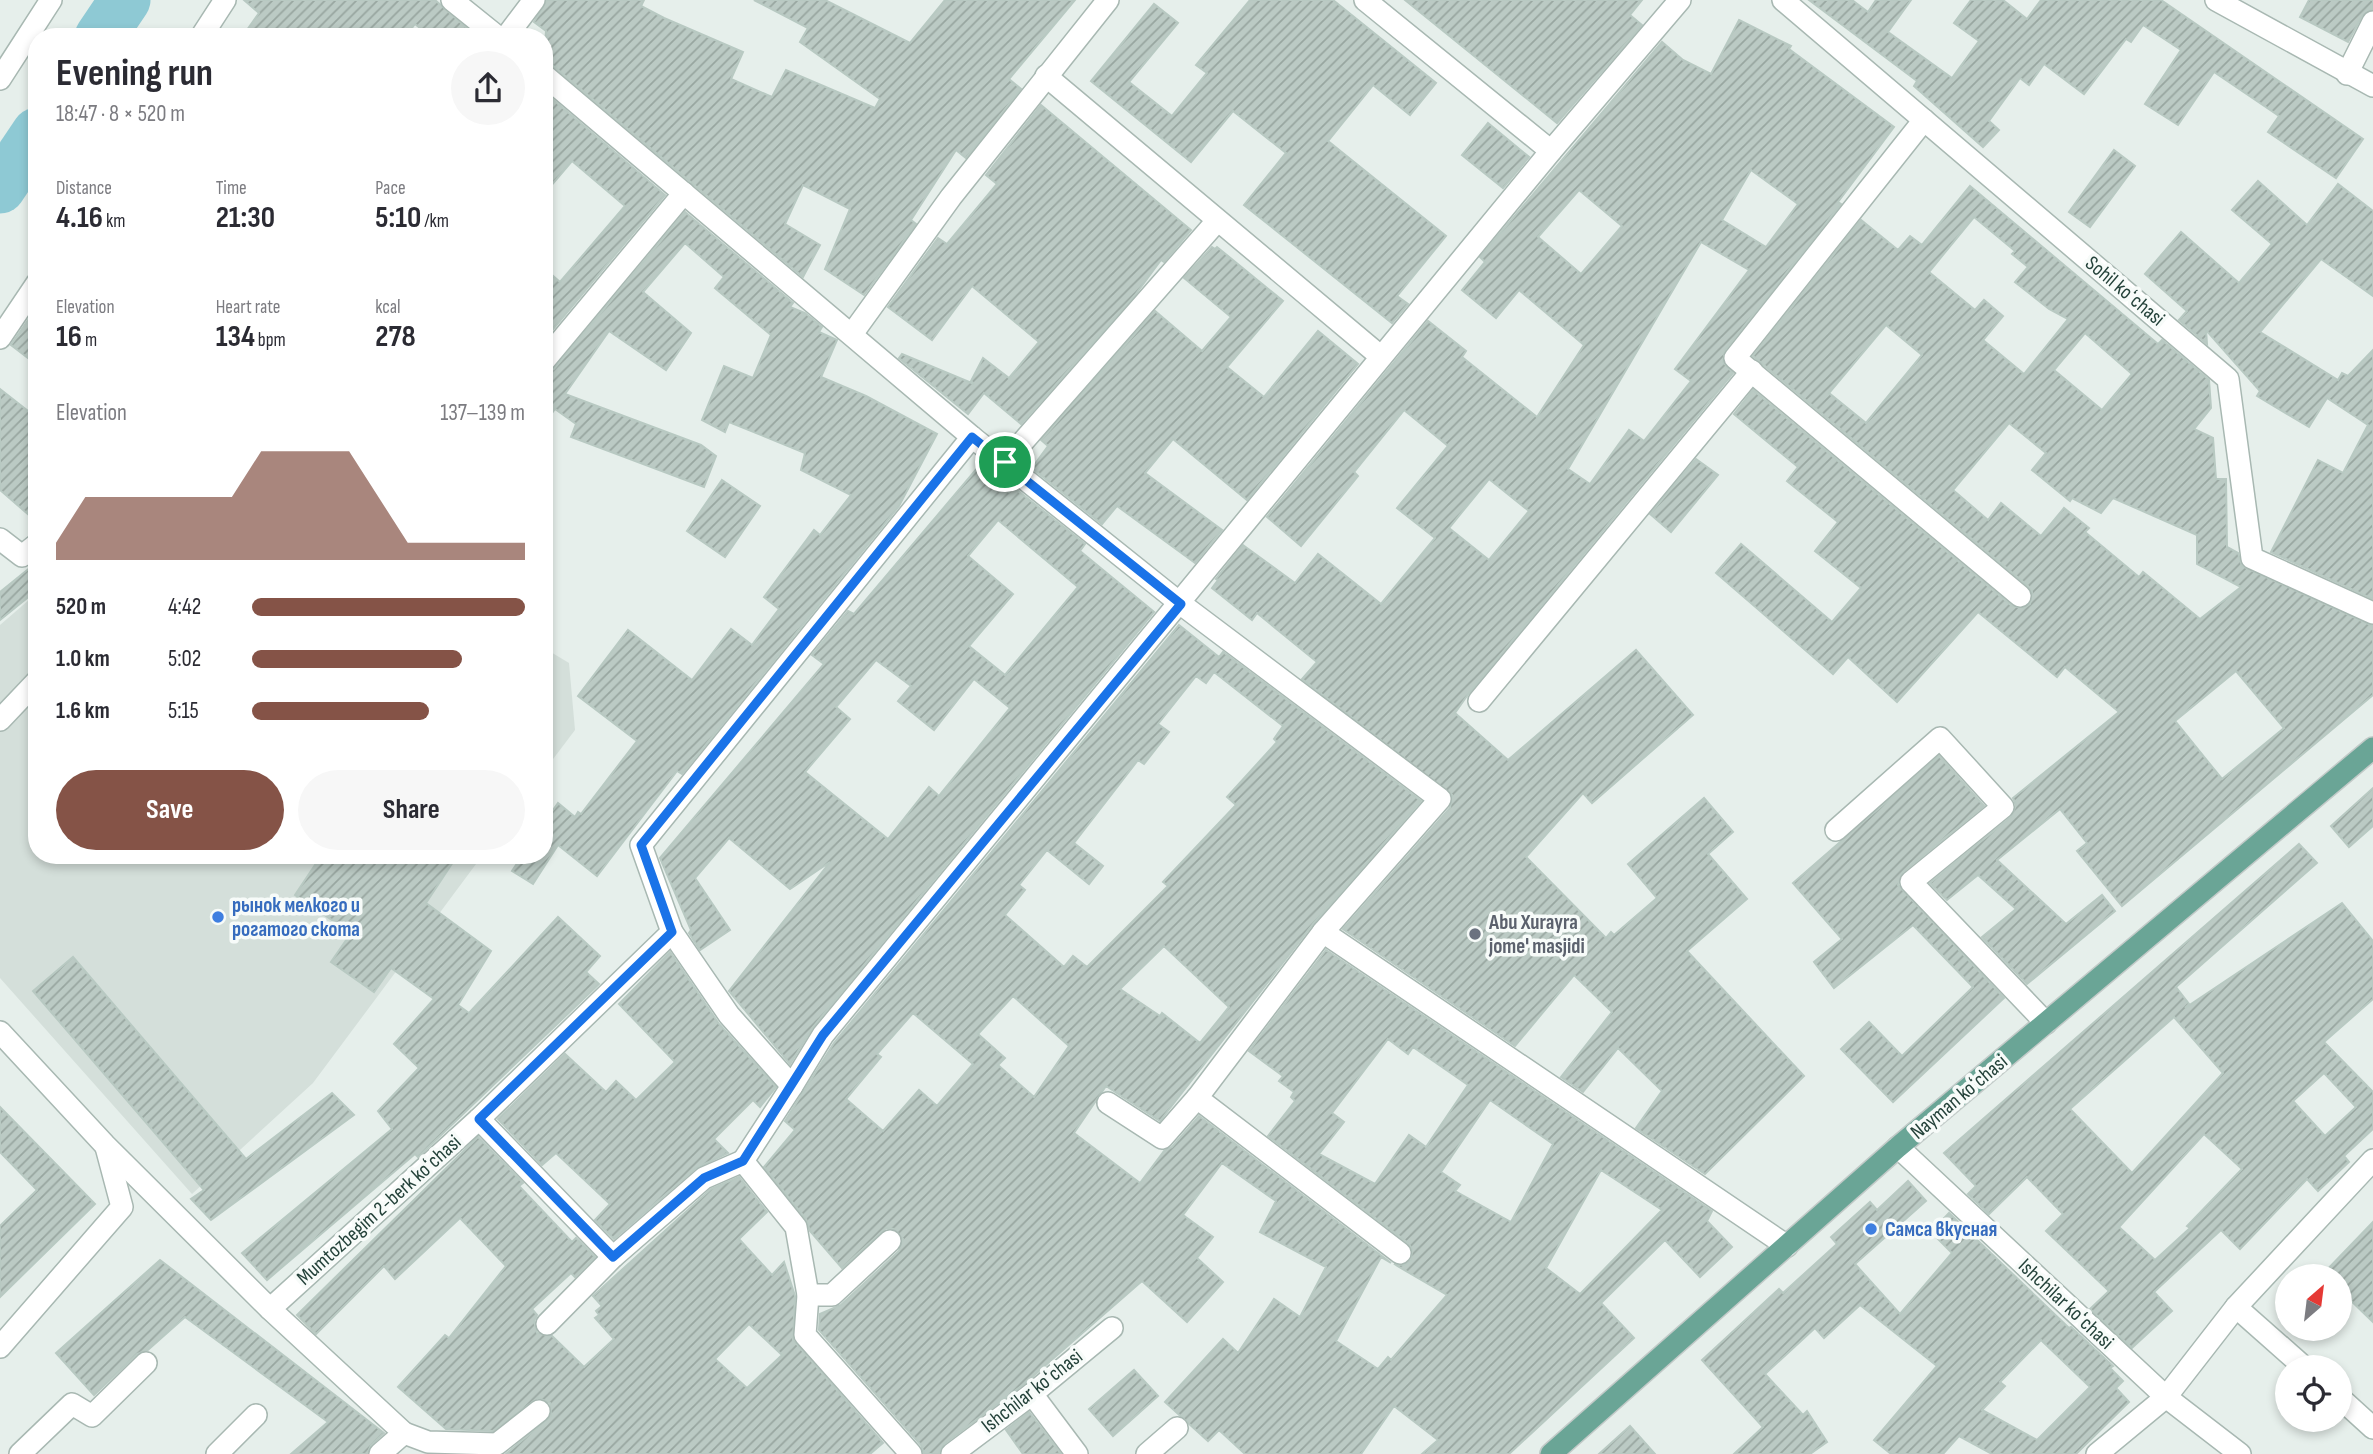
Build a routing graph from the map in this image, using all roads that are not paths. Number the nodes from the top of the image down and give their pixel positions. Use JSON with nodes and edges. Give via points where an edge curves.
{"nodes":[{"id":1,"x":51,"y":0,"type":"edge"},
{"id":2,"x":225,"y":0,"type":"edge"},
{"id":3,"x":452,"y":0,"type":"edge"},
{"id":4,"x":534,"y":0,"type":"edge"},
{"id":5,"x":1108,"y":0,"type":"edge"},
{"id":6,"x":1365,"y":0,"type":"edge"},
{"id":7,"x":1680,"y":0,"type":"edge"},
{"id":8,"x":1783,"y":0,"type":"edge"},
{"id":9,"x":2216,"y":0,"type":"edge"},
{"id":10,"x":2373,"y":22,"type":"edge"},
{"id":11,"x":33,"y":28,"type":"edge"},
{"id":12,"x":207,"y":28,"type":"edge"},
{"id":13,"x":487,"y":28,"type":"edge"},
{"id":14,"x":513,"y":28,"type":"edge"},
{"id":15,"x":28,"y":36,"type":"edge"},
{"id":16,"x":2347,"y":74,"type":"junction"},
{"id":17,"x":1046,"y":76,"type":"junction"},
{"id":18,"x":0,"y":79,"type":"edge"},
{"id":19,"x":553,"y":83,"type":"edge"},
{"id":20,"x":2373,"y":86,"type":"edge"},
{"id":21,"x":1924,"y":120,"type":"junction"},
{"id":22,"x":1551,"y":151,"type":"junction"},
{"id":23,"x":684,"y":193,"type":"junction"},
{"id":24,"x":1217,"y":221,"type":"junction"},
{"id":25,"x":28,"y":296,"type":"edge"},
{"id":26,"x":852,"y":334,"type":"junction"},
{"id":27,"x":0,"y":338,"type":"edge"},
{"id":28,"x":553,"y":349,"type":"edge"},
{"id":29,"x":1373,"y":350,"type":"dead end"},
{"id":30,"x":1752,"y":371,"type":"junction"},
{"id":31,"x":972,"y":437,"type":"junction"},
{"id":32,"x":1005,"y":462,"type":"junction"},
{"id":33,"x":0,"y":539,"type":"edge"},
{"id":34,"x":28,"y":555,"type":"edge"},
{"id":35,"x":2020,"y":596,"type":"dead end"},
{"id":36,"x":1181,"y":604,"type":"junction"},
{"id":37,"x":2373,"y":613,"type":"edge"},
{"id":38,"x":28,"y":690,"type":"edge"},
{"id":39,"x":1479,"y":701,"type":"dead end"},
{"id":40,"x":0,"y":720,"type":"edge"},
{"id":41,"x":2373,"y":748,"type":"edge"},
{"id":42,"x":1836,"y":830,"type":"dead end"},
{"id":43,"x":672,"y":932,"type":"junction"},
{"id":44,"x":1324,"y":932,"type":"junction"},
{"id":45,"x":2046,"y":1023,"type":"junction"},
{"id":46,"x":0,"y":1032,"type":"edge"},
{"id":47,"x":792,"y":1086,"type":"junction"},
{"id":48,"x":1198,"y":1098,"type":"junction"},
{"id":49,"x":1108,"y":1103,"type":"dead end"},
{"id":50,"x":479,"y":1119,"type":"junction"},
{"id":51,"x":105,"y":1144,"type":"junction"},
{"id":52,"x":1898,"y":1147,"type":"junction"},
{"id":53,"x":2373,"y":1160,"type":"edge"},
{"id":54,"x":743,"y":1161,"type":"junction"},
{"id":55,"x":890,"y":1241,"type":"dead end"},
{"id":56,"x":1787,"y":1246,"type":"junction"},
{"id":57,"x":1400,"y":1253,"type":"dead end"},
{"id":58,"x":613,"y":1257,"type":"junction"},
{"id":59,"x":808,"y":1294,"type":"junction"},
{"id":60,"x":2235,"y":1307,"type":"junction"},
{"id":61,"x":270,"y":1309,"type":"junction"},
{"id":62,"x":547,"y":1324,"type":"dead end"},
{"id":63,"x":1112,"y":1328,"type":"dead end"},
{"id":64,"x":0,"y":1347,"type":"edge"},
{"id":65,"x":2290,"y":1355,"type":"edge"},
{"id":66,"x":146,"y":1363,"type":"dead end"},
{"id":67,"x":1032,"y":1394,"type":"junction"},
{"id":68,"x":2165,"y":1397,"type":"junction"},
{"id":69,"x":2352,"y":1409,"type":"edge"},
{"id":70,"x":539,"y":1411,"type":"dead end"},
{"id":71,"x":256,"y":1415,"type":"dead end"},
{"id":72,"x":2373,"y":1427,"type":"edge"},
{"id":73,"x":1177,"y":1428,"type":"dead end"},
{"id":74,"x":404,"y":1433,"type":"junction"},
{"id":75,"x":20,"y":1454,"type":"edge"},
{"id":76,"x":217,"y":1454,"type":"edge"},
{"id":77,"x":380,"y":1454,"type":"edge"},
{"id":78,"x":911,"y":1454,"type":"edge"},
{"id":79,"x":952,"y":1454,"type":"edge"},
{"id":80,"x":1077,"y":1454,"type":"edge"},
{"id":81,"x":1147,"y":1454,"type":"edge"},
{"id":82,"x":1552,"y":1454,"type":"edge"},
{"id":83,"x":2097,"y":1454,"type":"edge"},
{"id":84,"x":2240,"y":1454,"type":"edge"}],
"edges":[{"from":1,"to":11,"type":"street"},
{"from":2,"to":12,"type":"street"},
{"from":3,"to":13,"type":"street"},
{"from":4,"to":14,"type":"street"},
{"from":5,"to":17,"type":"street"},
{"from":6,"to":22,"type":"street"},
{"from":7,"to":22,"type":"street"},
{"from":8,"to":21,"type":"street","name":"Sohil koʻchasi"},
{"from":9,"to":16,"type":"street"},
{"from":10,"to":16,"type":"street"},
{"from":15,"to":18,"type":"street"},
{"from":16,"to":20,"type":"street"},
{"from":17,"to":24,"type":"street"},
{"from":17,"to":26,"type":"street"},
{"from":19,"to":23,"type":"street"},
{"from":21,"to":30,"type":"street","via":[[1735,358]]},
{"from":21,"to":37,"type":"street","name":"Sohil koʻchasi","via":[[2228,379],[2252,558]]},
{"from":22,"to":36,"type":"street"},
{"from":23,"to":26,"type":"street"},
{"from":23,"to":28,"type":"street"},
{"from":24,"to":29,"type":"street"},
{"from":24,"to":32,"type":"street"},
{"from":25,"to":27,"type":"street"},
{"from":26,"to":31,"type":"street"},
{"from":30,"to":35,"type":"street"},
{"from":30,"to":39,"type":"street"},
{"from":31,"to":32,"type":"street"},
{"from":31,"to":43,"type":"street","via":[[641,845]]},
{"from":32,"to":36,"type":"street"},
{"from":33,"to":34,"type":"street"},
{"from":36,"to":44,"type":"street","via":[[1440,799]]},
{"from":36,"to":47,"type":"street","via":[[823,1035]]},
{"from":38,"to":40,"type":"street"},
{"from":41,"to":45,"type":"main road","name":"Nayman koʻchasi"},
{"from":42,"to":45,"type":"street","via":[[1940,737],[2003,807],[1911,882]]},
{"from":43,"to":47,"type":"street","via":[[729,1015]]},
{"from":43,"to":50,"type":"street","name":"Mumtozbegim 2-berk koʻchasi"},
{"from":44,"to":48,"type":"street"},
{"from":44,"to":56,"type":"street"},
{"from":45,"to":52,"type":"main road","name":"Nayman koʻchasi"},
{"from":46,"to":51,"type":"street"},
{"from":47,"to":54,"type":"street"},
{"from":48,"to":49,"type":"street","via":[[1162,1138]]},
{"from":48,"to":57,"type":"street"},
{"from":50,"to":58,"type":"street"},
{"from":50,"to":61,"type":"street","name":"Mumtozbegim 2-berk koʻchasi"},
{"from":51,"to":61,"type":"street"},
{"from":51,"to":64,"type":"street","via":[[122,1207]]},
{"from":52,"to":56,"type":"main road","name":"Nayman koʻchasi"},
{"from":52,"to":68,"type":"street","name":"Ishchilar koʻchasi"},
{"from":53,"to":60,"type":"street"},
{"from":54,"to":58,"type":"street","via":[[704,1178]]},
{"from":54,"to":59,"type":"street","via":[[796,1227]]},
{"from":55,"to":59,"type":"street","via":[[832,1295]]},
{"from":56,"to":82,"type":"main road","name":"Nayman koʻchasi"},
{"from":58,"to":62,"type":"street"},
{"from":59,"to":78,"type":"street","via":[[805,1335]]},
{"from":60,"to":65,"type":"street"},
{"from":60,"to":68,"type":"street"},
{"from":61,"to":74,"type":"street"},
{"from":63,"to":67,"type":"street","name":"Ishchilar koʻchasi"},
{"from":66,"to":75,"type":"street","via":[[92,1416],[72,1404]]},
{"from":67,"to":79,"type":"street","name":"Ishchilar koʻchasi"},
{"from":67,"to":80,"type":"street"},
{"from":68,"to":83,"type":"street"},
{"from":68,"to":84,"type":"street","name":"Ishchilar koʻchasi"},
{"from":69,"to":72,"type":"street"},
{"from":70,"to":74,"type":"street","via":[[497,1444],[428,1442]]},
{"from":71,"to":76,"type":"street"},
{"from":73,"to":81,"type":"street"},
{"from":74,"to":77,"type":"street"}]}
